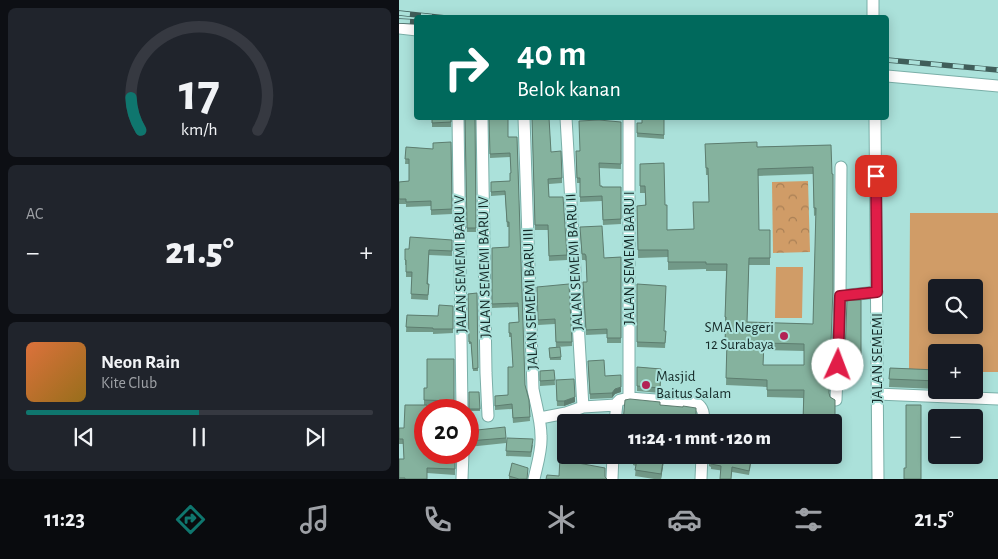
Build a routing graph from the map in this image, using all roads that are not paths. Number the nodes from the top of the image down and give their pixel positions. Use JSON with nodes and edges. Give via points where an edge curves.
{"nodes":[{"id":1,"x":873,"y":0,"type":"edge"},
{"id":2,"x":873,"y":15,"type":"edge"},
{"id":3,"x":399,"y":28,"type":"edge"},
{"id":4,"x":414,"y":30,"type":"edge"},
{"id":5,"x":889,"y":76,"type":"edge"},
{"id":6,"x":998,"y":86,"type":"edge"},
{"id":7,"x":458,"y":120,"type":"edge"},
{"id":8,"x":482,"y":120,"type":"edge"},
{"id":9,"x":523,"y":120,"type":"edge"},
{"id":10,"x":566,"y":120,"type":"edge"},
{"id":11,"x":629,"y":120,"type":"edge"},
{"id":12,"x":875,"y":120,"type":"edge"},
{"id":13,"x":841,"y":167,"type":"dead end"},
{"id":14,"x":877,"y":292,"type":"junction"},
{"id":15,"x":840,"y":296,"type":"junction"},
{"id":16,"x":877,"y":394,"type":"junction"},
{"id":17,"x":629,"y":398,"type":"junction"},
{"id":18,"x":462,"y":399,"type":"edge"},
{"id":19,"x":998,"y":399,"type":"edge"},
{"id":20,"x":836,"y":400,"type":"edge"},
{"id":21,"x":616,"y":405,"type":"junction"},
{"id":22,"x":583,"y":407,"type":"junction"},
{"id":23,"x":615,"y":414,"type":"edge"},
{"id":24,"x":704,"y":414,"type":"edge"},
{"id":25,"x":488,"y":416,"type":"dead end"},
{"id":26,"x":539,"y":418,"type":"junction"},
{"id":27,"x":463,"y":464,"type":"edge"},
{"id":28,"x":613,"y":464,"type":"edge"},
{"id":29,"x":702,"y":464,"type":"edge"},
{"id":30,"x":462,"y":479,"type":"edge"},
{"id":31,"x":534,"y":479,"type":"edge"},
{"id":32,"x":612,"y":479,"type":"edge"},
{"id":33,"x":701,"y":479,"type":"edge"},
{"id":34,"x":878,"y":479,"type":"edge"}],
"edges":[{"from":1,"to":2,"type":"street"},
{"from":3,"to":4,"type":"street"},
{"from":5,"to":6,"type":"street"},
{"from":7,"to":18,"type":"street","name":"JALAN SEMEMI BARU V"},
{"from":8,"to":25,"type":"street","name":"JALAN SEMEMI BARU IV"},
{"from":9,"to":26,"type":"street","name":"JALAN SEMEMI BARU III","via":[[533,389]]},
{"from":10,"to":22,"type":"street","name":"JALAN SEMEMI BARU II"},
{"from":11,"to":17,"type":"street","name":"JALAN SEMEMI BARU I"},
{"from":12,"to":14,"type":"street","name":"JALAN SEMEMI"},
{"from":13,"to":15,"type":"street"},
{"from":14,"to":15,"type":"street"},
{"from":14,"to":16,"type":"street","name":"JALAN SEMEMI"},
{"from":15,"to":20,"type":"street"},
{"from":16,"to":19,"type":"street"},
{"from":16,"to":34,"type":"street","name":"JALAN SEMEMI"},
{"from":17,"to":21,"type":"street","via":[[620,400]]},
{"from":17,"to":24,"type":"street","via":[[697,403]]},
{"from":21,"to":22,"type":"street"},
{"from":21,"to":23,"type":"street"},
{"from":22,"to":26,"type":"street"},
{"from":26,"to":31,"type":"street","name":"JALAN SEMEMI BARU III","via":[[540,451]]},
{"from":27,"to":30,"type":"street"},
{"from":28,"to":32,"type":"street"},
{"from":29,"to":33,"type":"street"}]}
